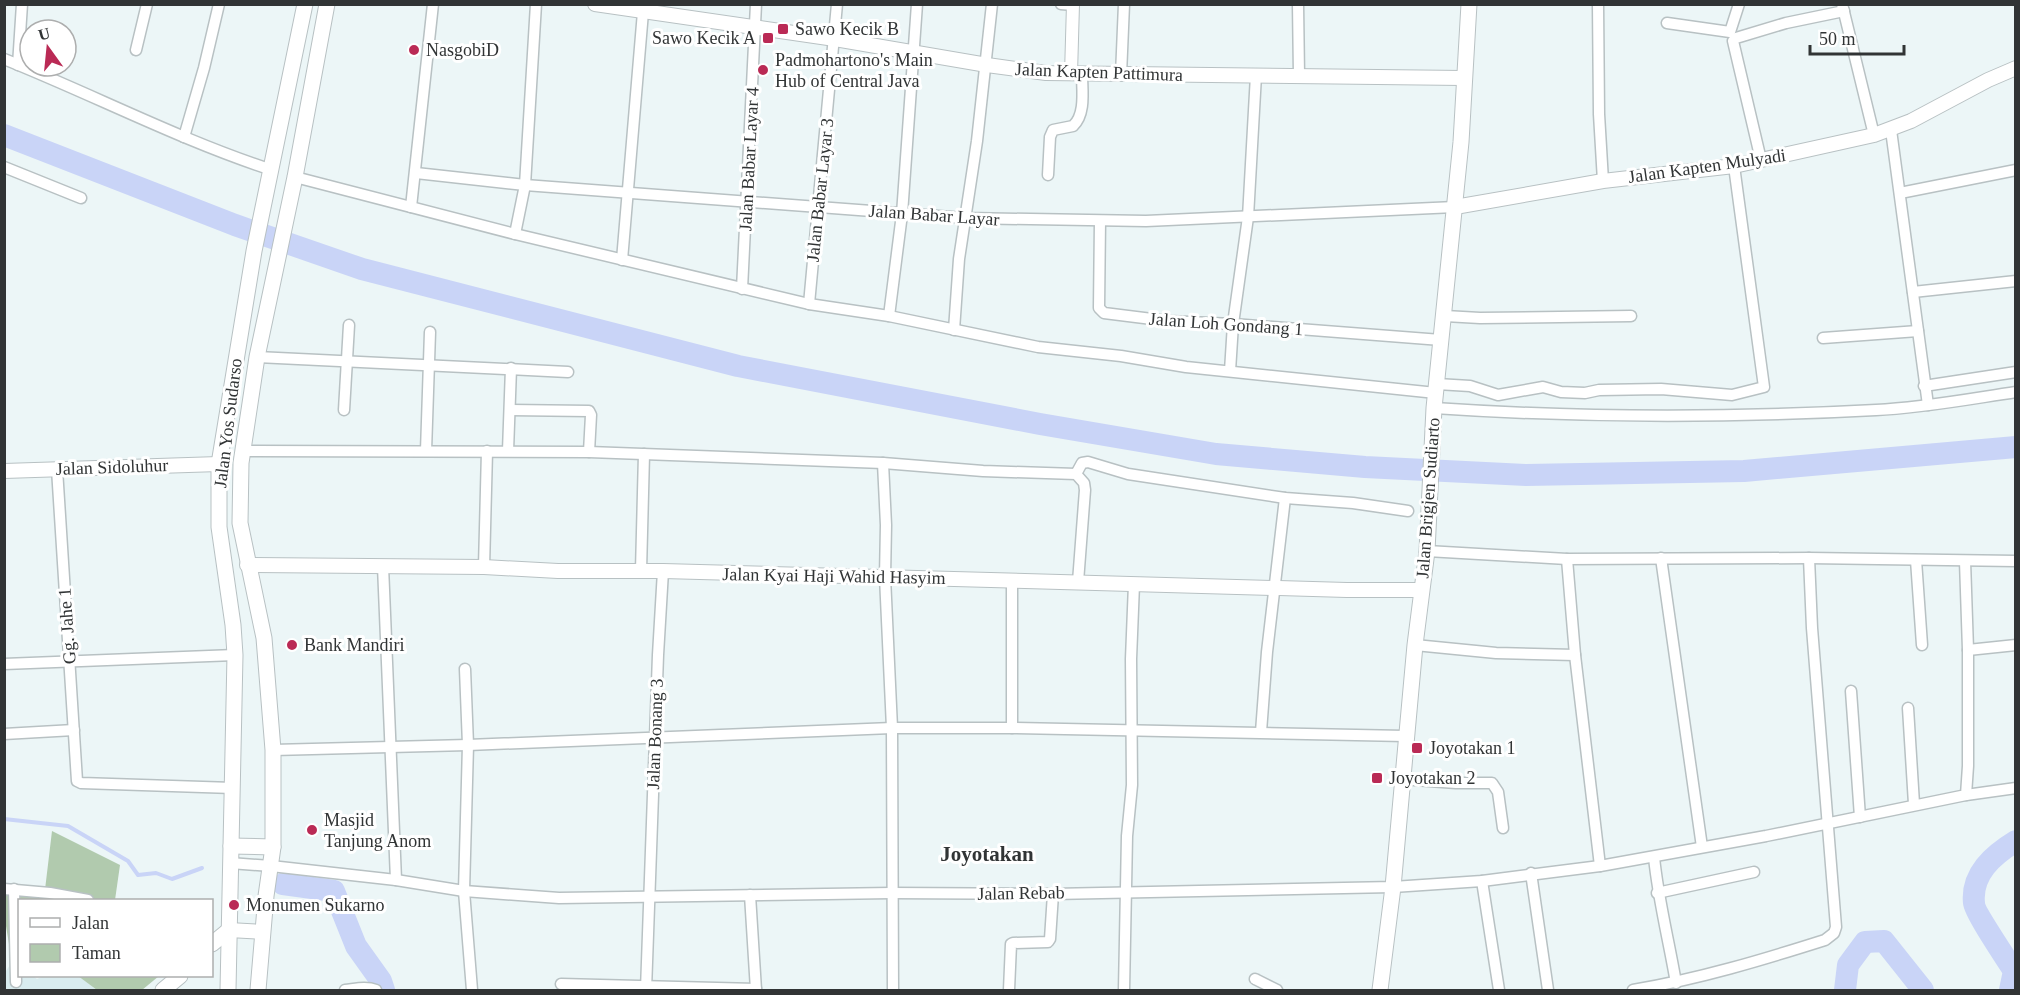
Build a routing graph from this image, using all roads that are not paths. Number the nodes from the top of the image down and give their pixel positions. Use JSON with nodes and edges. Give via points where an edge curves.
{"nodes":[{"id":1,"x":147,"y":4,"type":"edge"},
{"id":2,"x":219,"y":4,"type":"edge"},
{"id":3,"x":305,"y":4,"type":"edge"},
{"id":4,"x":327,"y":4,"type":"edge"},
{"id":5,"x":433,"y":4,"type":"edge"},
{"id":6,"x":536,"y":4,"type":"edge"},
{"id":7,"x":596,"y":4,"type":"edge"},
{"id":8,"x":756,"y":4,"type":"edge"},
{"id":9,"x":837,"y":4,"type":"edge"},
{"id":10,"x":917,"y":4,"type":"edge"},
{"id":11,"x":992,"y":4,"type":"edge"},
{"id":12,"x":1124,"y":4,"type":"edge"},
{"id":13,"x":1298,"y":4,"type":"edge"},
{"id":14,"x":1469,"y":4,"type":"edge"},
{"id":15,"x":1598,"y":4,"type":"edge"},
{"id":16,"x":1739,"y":4,"type":"edge"},
{"id":17,"x":1069,"y":5,"type":"edge"},
{"id":18,"x":1843,"y":8,"type":"edge"},
{"id":19,"x":643,"y":12,"type":"junction"},
{"id":20,"x":1667,"y":23,"type":"dead end"},
{"id":21,"x":756,"y":28,"type":"junction"},
{"id":22,"x":835,"y":39,"type":"junction"},
{"id":23,"x":136,"y":50,"type":"dead end"},
{"id":24,"x":912,"y":52,"type":"junction"},
{"id":25,"x":4,"y":59,"type":"edge"},
{"id":26,"x":18,"y":65,"type":"edge"},
{"id":27,"x":987,"y":65,"type":"junction"},
{"id":28,"x":2016,"y":68,"type":"edge"},
{"id":29,"x":1076,"y":74,"type":"junction"},
{"id":30,"x":1121,"y":75,"type":"junction"},
{"id":31,"x":1256,"y":75,"type":"junction"},
{"id":32,"x":1299,"y":75,"type":"junction"},
{"id":33,"x":48,"y":78,"type":"edge"},
{"id":34,"x":1463,"y":78,"type":"junction"},
{"id":35,"x":1891,"y":130,"type":"junction"},
{"id":36,"x":1874,"y":135,"type":"junction"},
{"id":37,"x":184,"y":137,"type":"junction"},
{"id":38,"x":1761,"y":160,"type":"junction"},
{"id":39,"x":1734,"y":166,"type":"junction"},
{"id":40,"x":4,"y":167,"type":"edge"},
{"id":41,"x":272,"y":170,"type":"junction"},
{"id":42,"x":2016,"y":170,"type":"edge"},
{"id":43,"x":416,"y":173,"type":"junction"},
{"id":44,"x":1048,"y":175,"type":"dead end"},
{"id":45,"x":295,"y":177,"type":"junction"},
{"id":46,"x":1603,"y":181,"type":"junction"},
{"id":47,"x":525,"y":185,"type":"junction"},
{"id":48,"x":629,"y":192,"type":"junction"},
{"id":49,"x":1900,"y":193,"type":"junction"},
{"id":50,"x":81,"y":198,"type":"dead end"},
{"id":51,"x":746,"y":200,"type":"junction"},
{"id":52,"x":818,"y":206,"type":"junction"},
{"id":53,"x":411,"y":207,"type":"junction"},
{"id":54,"x":1455,"y":207,"type":"junction"},
{"id":55,"x":902,"y":214,"type":"junction"},
{"id":56,"x":1248,"y":217,"type":"junction"},
{"id":57,"x":965,"y":218,"type":"junction"},
{"id":58,"x":1100,"y":221,"type":"junction"},
{"id":59,"x":515,"y":234,"type":"junction"},
{"id":60,"x":622,"y":260,"type":"junction"},
{"id":61,"x":2016,"y":281,"type":"edge"},
{"id":62,"x":742,"y":289,"type":"junction"},
{"id":63,"x":1913,"y":292,"type":"junction"},
{"id":64,"x":809,"y":304,"type":"junction"},
{"id":65,"x":889,"y":316,"type":"junction"},
{"id":66,"x":1445,"y":316,"type":"junction"},
{"id":67,"x":1631,"y":316,"type":"dead end"},
{"id":68,"x":1233,"y":324,"type":"junction"},
{"id":69,"x":349,"y":325,"type":"dead end"},
{"id":70,"x":954,"y":330,"type":"junction"},
{"id":71,"x":1918,"y":331,"type":"junction"},
{"id":72,"x":430,"y":332,"type":"dead end"},
{"id":73,"x":1823,"y":338,"type":"dead end"},
{"id":74,"x":1441,"y":340,"type":"junction"},
{"id":75,"x":257,"y":357,"type":"junction"},
{"id":76,"x":348,"y":362,"type":"junction"},
{"id":77,"x":429,"y":364,"type":"junction"},
{"id":78,"x":511,"y":368,"type":"junction"},
{"id":79,"x":1230,"y":371,"type":"junction"},
{"id":80,"x":568,"y":372,"type":"dead end"},
{"id":81,"x":2016,"y":372,"type":"edge"},
{"id":82,"x":1924,"y":386,"type":"junction"},
{"id":83,"x":2016,"y":392,"type":"edge"},
{"id":84,"x":1436,"y":395,"type":"junction"},
{"id":85,"x":1928,"y":405,"type":"junction"},
{"id":86,"x":344,"y":410,"type":"dead end"},
{"id":87,"x":510,"y":410,"type":"junction"},
{"id":88,"x":426,"y":451,"type":"junction"},
{"id":89,"x":487,"y":451,"type":"junction"},
{"id":90,"x":508,"y":451,"type":"junction"},
{"id":91,"x":589,"y":452,"type":"junction"},
{"id":92,"x":645,"y":454,"type":"junction"},
{"id":93,"x":242,"y":457,"type":"junction"},
{"id":94,"x":884,"y":463,"type":"junction"},
{"id":95,"x":219,"y":464,"type":"junction"},
{"id":96,"x":57,"y":469,"type":"junction"},
{"id":97,"x":4,"y":471,"type":"edge"},
{"id":98,"x":1076,"y":474,"type":"junction"},
{"id":99,"x":1285,"y":498,"type":"junction"},
{"id":100,"x":1408,"y":511,"type":"dead end"},
{"id":101,"x":1427,"y":551,"type":"junction"},
{"id":102,"x":1661,"y":558,"type":"junction"},
{"id":103,"x":1809,"y":558,"type":"junction"},
{"id":104,"x":1567,"y":559,"type":"junction"},
{"id":105,"x":1916,"y":560,"type":"junction"},
{"id":106,"x":1965,"y":561,"type":"junction"},
{"id":107,"x":2016,"y":561,"type":"edge"},
{"id":108,"x":247,"y":565,"type":"junction"},
{"id":109,"x":383,"y":566,"type":"junction"},
{"id":110,"x":484,"y":567,"type":"junction"},
{"id":111,"x":641,"y":571,"type":"junction"},
{"id":112,"x":663,"y":571,"type":"junction"},
{"id":113,"x":885,"y":577,"type":"junction"},
{"id":114,"x":1012,"y":580,"type":"junction"},
{"id":115,"x":1078,"y":582,"type":"junction"},
{"id":116,"x":1134,"y":584,"type":"junction"},
{"id":117,"x":1274,"y":588,"type":"junction"},
{"id":118,"x":1422,"y":590,"type":"junction"},
{"id":119,"x":1415,"y":645,"type":"junction"},
{"id":120,"x":1922,"y":645,"type":"dead end"},
{"id":121,"x":2016,"y":645,"type":"edge"},
{"id":122,"x":1968,"y":650,"type":"junction"},
{"id":123,"x":1575,"y":655,"type":"junction"},
{"id":124,"x":235,"y":656,"type":"junction"},
{"id":125,"x":70,"y":662,"type":"junction"},
{"id":126,"x":4,"y":664,"type":"edge"},
{"id":127,"x":465,"y":669,"type":"dead end"},
{"id":128,"x":1851,"y":691,"type":"dead end"},
{"id":129,"x":1908,"y":708,"type":"dead end"},
{"id":130,"x":892,"y":728,"type":"junction"},
{"id":131,"x":1012,"y":728,"type":"junction"},
{"id":132,"x":74,"y":730,"type":"junction"},
{"id":133,"x":1132,"y":730,"type":"junction"},
{"id":134,"x":1261,"y":732,"type":"junction"},
{"id":135,"x":4,"y":734,"type":"edge"},
{"id":136,"x":1405,"y":736,"type":"junction"},
{"id":137,"x":656,"y":737,"type":"junction"},
{"id":138,"x":468,"y":745,"type":"junction"},
{"id":139,"x":391,"y":746,"type":"junction"},
{"id":140,"x":273,"y":750,"type":"junction"},
{"id":141,"x":1401,"y":779,"type":"junction"},
{"id":142,"x":232,"y":788,"type":"junction"},
{"id":143,"x":2016,"y":788,"type":"edge"},
{"id":144,"x":1966,"y":795,"type":"junction"},
{"id":145,"x":1914,"y":804,"type":"junction"},
{"id":146,"x":1860,"y":817,"type":"junction"},
{"id":147,"x":1827,"y":823,"type":"junction"},
{"id":148,"x":1503,"y":828,"type":"dead end"},
{"id":149,"x":231,"y":846,"type":"junction"},
{"id":150,"x":273,"y":847,"type":"junction"},
{"id":151,"x":1702,"y":847,"type":"junction"},
{"id":152,"x":1654,"y":856,"type":"junction"},
{"id":153,"x":1600,"y":866,"type":"junction"},
{"id":154,"x":229,"y":872,"type":"junction"},
{"id":155,"x":270,"y":872,"type":"junction"},
{"id":156,"x":1754,"y":872,"type":"dead end"},
{"id":157,"x":1531,"y":873,"type":"junction"},
{"id":158,"x":396,"y":880,"type":"junction"},
{"id":159,"x":1482,"y":880,"type":"junction"},
{"id":160,"x":1392,"y":887,"type":"junction"},
{"id":161,"x":9,"y":889,"type":"edge"},
{"id":162,"x":465,"y":891,"type":"junction"},
{"id":163,"x":1126,"y":891,"type":"junction"},
{"id":164,"x":891,"y":893,"type":"junction"},
{"id":165,"x":1657,"y":893,"type":"junction"},
{"id":166,"x":1053,"y":894,"type":"junction"},
{"id":167,"x":750,"y":895,"type":"junction"},
{"id":168,"x":649,"y":898,"type":"junction"},
{"id":169,"x":81,"y":899,"type":"edge"},
{"id":170,"x":17,"y":921,"type":"edge"},
{"id":171,"x":263,"y":932,"type":"junction"},
{"id":172,"x":217,"y":937,"type":"edge"},
{"id":173,"x":178,"y":977,"type":"edge"},
{"id":174,"x":1255,"y":979,"type":"dead end"},
{"id":175,"x":16,"y":982,"type":"dead end"},
{"id":176,"x":1676,"y":983,"type":"junction"},
{"id":177,"x":561,"y":984,"type":"dead end"},
{"id":178,"x":646,"y":989,"type":"edge"},
{"id":179,"x":163,"y":990,"type":"edge"},
{"id":180,"x":228,"y":990,"type":"edge"},
{"id":181,"x":258,"y":990,"type":"edge"},
{"id":182,"x":345,"y":990,"type":"edge"},
{"id":183,"x":376,"y":990,"type":"edge"},
{"id":184,"x":472,"y":990,"type":"edge"},
{"id":185,"x":756,"y":990,"type":"edge"},
{"id":186,"x":893,"y":990,"type":"edge"},
{"id":187,"x":1009,"y":990,"type":"edge"},
{"id":188,"x":1124,"y":990,"type":"edge"},
{"id":189,"x":1277,"y":990,"type":"edge"},
{"id":190,"x":1380,"y":990,"type":"edge"},
{"id":191,"x":1499,"y":990,"type":"edge"},
{"id":192,"x":1548,"y":990,"type":"edge"},
{"id":193,"x":1633,"y":990,"type":"edge"}],
"edges":[{"from":1,"to":23,"type":"street"},
{"from":2,"to":37,"type":"street"},
{"from":3,"to":41,"type":"main road","name":"Jalan Yos Sudarso"},
{"from":4,"to":45,"type":"main road"},
{"from":5,"to":43,"type":"street"},
{"from":6,"to":47,"type":"street"},
{"from":7,"to":19,"type":"main road","name":"Jalan Kapten Pattimura"},
{"from":8,"to":21,"type":"street","name":"Jalan Babar Layar 4"},
{"from":9,"to":22,"type":"street","name":"Jalan Babar Layar 3"},
{"from":10,"to":24,"type":"street"},
{"from":11,"to":27,"type":"street"},
{"from":12,"to":30,"type":"street"},
{"from":13,"to":32,"type":"street"},
{"from":14,"to":34,"type":"main road","name":"Jalan Brigjen Sudiarto"},
{"from":15,"to":46,"type":"street"},
{"from":16,"to":20,"type":"street","via":[[1730,32]]},
{"from":17,"to":29,"type":"street"},
{"from":18,"to":36,"type":"street"},
{"from":18,"to":38,"type":"street","via":[[1733,41]]},
{"from":19,"to":21,"type":"main road","name":"Jalan Kapten Pattimura"},
{"from":19,"to":48,"type":"street"},
{"from":21,"to":22,"type":"main road","name":"Jalan Kapten Pattimura"},
{"from":21,"to":51,"type":"street","name":"Jalan Babar Layar 4"},
{"from":22,"to":24,"type":"main road","name":"Jalan Kapten Pattimura"},
{"from":22,"to":52,"type":"street","name":"Jalan Babar Layar 3"},
{"from":24,"to":27,"type":"main road","name":"Jalan Kapten Pattimura"},
{"from":24,"to":55,"type":"street"},
{"from":25,"to":26,"type":"street"},
{"from":27,"to":29,"type":"main road","name":"Jalan Kapten Pattimura"},
{"from":27,"to":57,"type":"street"},
{"from":28,"to":35,"type":"main road","name":"Jalan Kapten Mulyadi"},
{"from":29,"to":30,"type":"main road","name":"Jalan Kapten Pattimura"},
{"from":29,"to":44,"type":"street","via":[[1082,106],[1079,117],[1073,126],[1053,130]]},
{"from":30,"to":31,"type":"main road","name":"Jalan Kapten Pattimura"},
{"from":31,"to":32,"type":"main road","name":"Jalan Kapten Pattimura"},
{"from":31,"to":56,"type":"street"},
{"from":32,"to":34,"type":"main road","name":"Jalan Kapten Pattimura"},
{"from":33,"to":37,"type":"street"},
{"from":34,"to":54,"type":"main road","name":"Jalan Brigjen Sudiarto"},
{"from":35,"to":36,"type":"main road","name":"Jalan Kapten Mulyadi"},
{"from":35,"to":49,"type":"street"},
{"from":36,"to":38,"type":"main road","name":"Jalan Kapten Mulyadi"},
{"from":37,"to":41,"type":"street"},
{"from":38,"to":39,"type":"main road","name":"Jalan Kapten Mulyadi"},
{"from":39,"to":46,"type":"main road","name":"Jalan Kapten Mulyadi"},
{"from":39,"to":84,"type":"street","via":[[1765,386],[1731,395],[1661,389],[1561,392],[1543,387],[1498,394],[1470,386]]},
{"from":40,"to":50,"type":"street"},
{"from":41,"to":95,"type":"main road","name":"Jalan Yos Sudarso","via":[[254,251]]},
{"from":42,"to":49,"type":"street"},
{"from":43,"to":47,"type":"street","name":"Jalan Babar Layar"},
{"from":43,"to":53,"type":"street"},
{"from":45,"to":53,"type":"street"},
{"from":45,"to":75,"type":"main road"},
{"from":46,"to":54,"type":"main road","name":"Jalan Kapten Mulyadi"},
{"from":47,"to":48,"type":"street","name":"Jalan Babar Layar"},
{"from":47,"to":59,"type":"street"},
{"from":48,"to":51,"type":"street","name":"Jalan Babar Layar"},
{"from":48,"to":60,"type":"street"},
{"from":49,"to":63,"type":"street"},
{"from":51,"to":52,"type":"street","name":"Jalan Babar Layar"},
{"from":51,"to":62,"type":"street","name":"Jalan Babar Layar 4"},
{"from":52,"to":55,"type":"street","name":"Jalan Babar Layar"},
{"from":52,"to":64,"type":"street","name":"Jalan Babar Layar 3"},
{"from":53,"to":59,"type":"street"},
{"from":54,"to":56,"type":"street","name":"Jalan Babar Layar"},
{"from":54,"to":66,"type":"main road","name":"Jalan Brigjen Sudiarto"},
{"from":55,"to":57,"type":"street","name":"Jalan Babar Layar"},
{"from":55,"to":65,"type":"street"},
{"from":56,"to":58,"type":"street","name":"Jalan Babar Layar"},
{"from":56,"to":68,"type":"street"},
{"from":57,"to":58,"type":"street","name":"Jalan Babar Layar"},
{"from":57,"to":70,"type":"street"},
{"from":58,"to":68,"type":"street","name":"Jalan Loh Gondang 1","via":[[1101,311],[1168,321]]},
{"from":59,"to":60,"type":"street"},
{"from":60,"to":62,"type":"street"},
{"from":61,"to":63,"type":"street"},
{"from":62,"to":64,"type":"street"},
{"from":63,"to":71,"type":"street"},
{"from":64,"to":65,"type":"street"},
{"from":65,"to":70,"type":"street"},
{"from":66,"to":67,"type":"street"},
{"from":66,"to":74,"type":"main road","name":"Jalan Brigjen Sudiarto"},
{"from":68,"to":74,"type":"street","name":"Jalan Loh Gondang 1"},
{"from":68,"to":79,"type":"street"},
{"from":69,"to":76,"type":"street"},
{"from":70,"to":79,"type":"street","via":[[1038,347]]},
{"from":71,"to":73,"type":"street"},
{"from":71,"to":82,"type":"street"},
{"from":72,"to":77,"type":"street"},
{"from":74,"to":84,"type":"main road","name":"Jalan Brigjen Sudiarto"},
{"from":75,"to":76,"type":"street"},
{"from":75,"to":93,"type":"main road"},
{"from":76,"to":77,"type":"street"},
{"from":76,"to":86,"type":"street"},
{"from":77,"to":78,"type":"street"},
{"from":77,"to":88,"type":"street"},
{"from":78,"to":80,"type":"street"},
{"from":78,"to":87,"type":"street"},
{"from":79,"to":84,"type":"street"},
{"from":81,"to":82,"type":"street"},
{"from":82,"to":85,"type":"street"},
{"from":83,"to":85,"type":"street"},
{"from":84,"to":85,"type":"street","via":[[1535,415],[1701,417]]},
{"from":84,"to":101,"type":"main road","name":"Jalan Brigjen Sudiarto"},
{"from":87,"to":90,"type":"street"},
{"from":87,"to":91,"type":"street","via":[[589,411]]},
{"from":88,"to":89,"type":"street"},
{"from":88,"to":93,"type":"street"},
{"from":89,"to":90,"type":"street"},
{"from":89,"to":110,"type":"street"},
{"from":90,"to":91,"type":"street"},
{"from":91,"to":92,"type":"street"},
{"from":92,"to":94,"type":"street"},
{"from":92,"to":111,"type":"street"},
{"from":93,"to":95,"type":"street"},
{"from":93,"to":108,"type":"main road","via":[[240,523]]},
{"from":94,"to":98,"type":"street"},
{"from":94,"to":113,"type":"street"},
{"from":95,"to":96,"type":"main road","name":"Jalan Sidoluhur"},
{"from":95,"to":124,"type":"main road","name":"Jalan Yos Sudarso","via":[[219,528]]},
{"from":96,"to":97,"type":"main road","name":"Jalan Sidoluhur"},
{"from":96,"to":125,"type":"street","name":"Gg. Jahe 1"},
{"from":98,"to":99,"type":"street","via":[[1082,463],[1088,462],[1128,474]]},
{"from":98,"to":115,"type":"street","via":[[1085,490]]},
{"from":99,"to":100,"type":"street"},
{"from":99,"to":117,"type":"street"},
{"from":101,"to":104,"type":"street"},
{"from":101,"to":118,"type":"main road","name":"Jalan Brigjen Sudiarto"},
{"from":102,"to":103,"type":"street"},
{"from":102,"to":104,"type":"street"},
{"from":102,"to":151,"type":"street"},
{"from":103,"to":105,"type":"street"},
{"from":103,"to":147,"type":"street"},
{"from":104,"to":123,"type":"street"},
{"from":105,"to":106,"type":"street"},
{"from":105,"to":120,"type":"street"},
{"from":106,"to":107,"type":"street"},
{"from":106,"to":122,"type":"street"},
{"from":108,"to":109,"type":"main road","name":"Jalan Kyai Haji Wahid Hasyim"},
{"from":108,"to":140,"type":"main road","via":[[264,638]]},
{"from":109,"to":110,"type":"main road","name":"Jalan Kyai Haji Wahid Hasyim"},
{"from":109,"to":139,"type":"street"},
{"from":110,"to":111,"type":"main road","name":"Jalan Kyai Haji Wahid Hasyim","via":[[558,572]]},
{"from":111,"to":112,"type":"main road","name":"Jalan Kyai Haji Wahid Hasyim"},
{"from":112,"to":113,"type":"main road","name":"Jalan Kyai Haji Wahid Hasyim"},
{"from":112,"to":137,"type":"street","name":"Jalan Bonang 3"},
{"from":113,"to":114,"type":"main road","name":"Jalan Kyai Haji Wahid Hasyim"},
{"from":113,"to":130,"type":"street"},
{"from":114,"to":115,"type":"main road","name":"Jalan Kyai Haji Wahid Hasyim"},
{"from":114,"to":131,"type":"street"},
{"from":115,"to":116,"type":"main road","name":"Jalan Kyai Haji Wahid Hasyim"},
{"from":116,"to":117,"type":"main road","name":"Jalan Kyai Haji Wahid Hasyim"},
{"from":116,"to":133,"type":"street"},
{"from":117,"to":118,"type":"main road","name":"Jalan Kyai Haji Wahid Hasyim"},
{"from":117,"to":134,"type":"street"},
{"from":118,"to":119,"type":"main road","name":"Jalan Brigjen Sudiarto"},
{"from":119,"to":123,"type":"street"},
{"from":119,"to":136,"type":"main road","name":"Jalan Brigjen Sudiarto"},
{"from":121,"to":122,"type":"street"},
{"from":122,"to":144,"type":"street"},
{"from":123,"to":153,"type":"street"},
{"from":124,"to":125,"type":"street"},
{"from":124,"to":142,"type":"main road","name":"Jalan Yos Sudarso"},
{"from":125,"to":126,"type":"street"},
{"from":125,"to":132,"type":"street","name":"Gg. Jahe 1"},
{"from":127,"to":138,"type":"street"},
{"from":128,"to":146,"type":"street"},
{"from":129,"to":145,"type":"street"},
{"from":130,"to":131,"type":"street"},
{"from":130,"to":137,"type":"street"},
{"from":130,"to":164,"type":"street"},
{"from":131,"to":133,"type":"street"},
{"from":132,"to":135,"type":"street"},
{"from":132,"to":142,"type":"street","name":"Gg. Jahe 1","via":[[78,782]]},
{"from":133,"to":134,"type":"street"},
{"from":133,"to":163,"type":"street"},
{"from":134,"to":136,"type":"street"},
{"from":136,"to":141,"type":"main road","name":"Jalan Brigjen Sudiarto"},
{"from":137,"to":138,"type":"street"},
{"from":137,"to":168,"type":"street","name":"Jalan Bonang 3"},
{"from":138,"to":139,"type":"street"},
{"from":138,"to":162,"type":"street"},
{"from":139,"to":140,"type":"street"},
{"from":139,"to":158,"type":"street"},
{"from":140,"to":150,"type":"main road"},
{"from":141,"to":148,"type":"street","via":[[1492,783],[1498,792]]},
{"from":141,"to":160,"type":"main road","name":"Jalan Brigjen Sudiarto"},
{"from":142,"to":149,"type":"main road","name":"Jalan Yos Sudarso"},
{"from":143,"to":144,"type":"street","name":"Jalan Rebab"},
{"from":144,"to":145,"type":"street","name":"Jalan Rebab"},
{"from":145,"to":146,"type":"street","name":"Jalan Rebab"},
{"from":146,"to":147,"type":"street","name":"Jalan Rebab"},
{"from":147,"to":151,"type":"street","name":"Jalan Rebab"},
{"from":147,"to":176,"type":"street","via":[[1836,927],[1831,936],[1756,962]]},
{"from":149,"to":150,"type":"main road"},
{"from":149,"to":154,"type":"main road","name":"Jalan Yos Sudarso"},
{"from":150,"to":155,"type":"main road"},
{"from":151,"to":152,"type":"street","name":"Jalan Rebab"},
{"from":152,"to":153,"type":"street","name":"Jalan Rebab"},
{"from":152,"to":165,"type":"street"},
{"from":153,"to":157,"type":"street","name":"Jalan Rebab"},
{"from":154,"to":155,"type":"street","name":"Jalan Rebab"},
{"from":154,"to":172,"type":"main road","name":"Jalan Yos Sudarso"},
{"from":155,"to":158,"type":"street","name":"Jalan Rebab"},
{"from":155,"to":171,"type":"main road"},
{"from":156,"to":165,"type":"street"},
{"from":157,"to":159,"type":"street","name":"Jalan Rebab"},
{"from":157,"to":192,"type":"street"},
{"from":158,"to":162,"type":"street","name":"Jalan Rebab"},
{"from":159,"to":160,"type":"street","name":"Jalan Rebab"},
{"from":159,"to":191,"type":"street"},
{"from":160,"to":163,"type":"street","name":"Jalan Rebab"},
{"from":160,"to":190,"type":"main road","name":"Jalan Brigjen Sudiarto"},
{"from":161,"to":169,"type":"street"},
{"from":161,"to":170,"type":"street"},
{"from":162,"to":168,"type":"street","name":"Jalan Rebab","via":[[559,898]]},
{"from":162,"to":184,"type":"street"},
{"from":163,"to":166,"type":"street","name":"Jalan Rebab"},
{"from":163,"to":188,"type":"street"},
{"from":164,"to":166,"type":"street","name":"Jalan Rebab"},
{"from":164,"to":167,"type":"street","name":"Jalan Rebab"},
{"from":164,"to":186,"type":"street"},
{"from":165,"to":176,"type":"street"},
{"from":166,"to":187,"type":"street","via":[[1050,939],[1011,945]]},
{"from":167,"to":168,"type":"street","name":"Jalan Rebab"},
{"from":167,"to":185,"type":"street"},
{"from":168,"to":178,"type":"street","name":"Jalan Bonang 3"},
{"from":170,"to":175,"type":"street"},
{"from":171,"to":172,"type":"main road"},
{"from":171,"to":181,"type":"main road"},
{"from":172,"to":180,"type":"main road","name":"Jalan Yos Sudarso"},
{"from":173,"to":179,"type":"main road"},
{"from":174,"to":189,"type":"street"},
{"from":176,"to":193,"type":"street"},
{"from":177,"to":178,"type":"street"},
{"from":178,"to":185,"type":"street"},
{"from":182,"to":183,"type":"street"}]}
